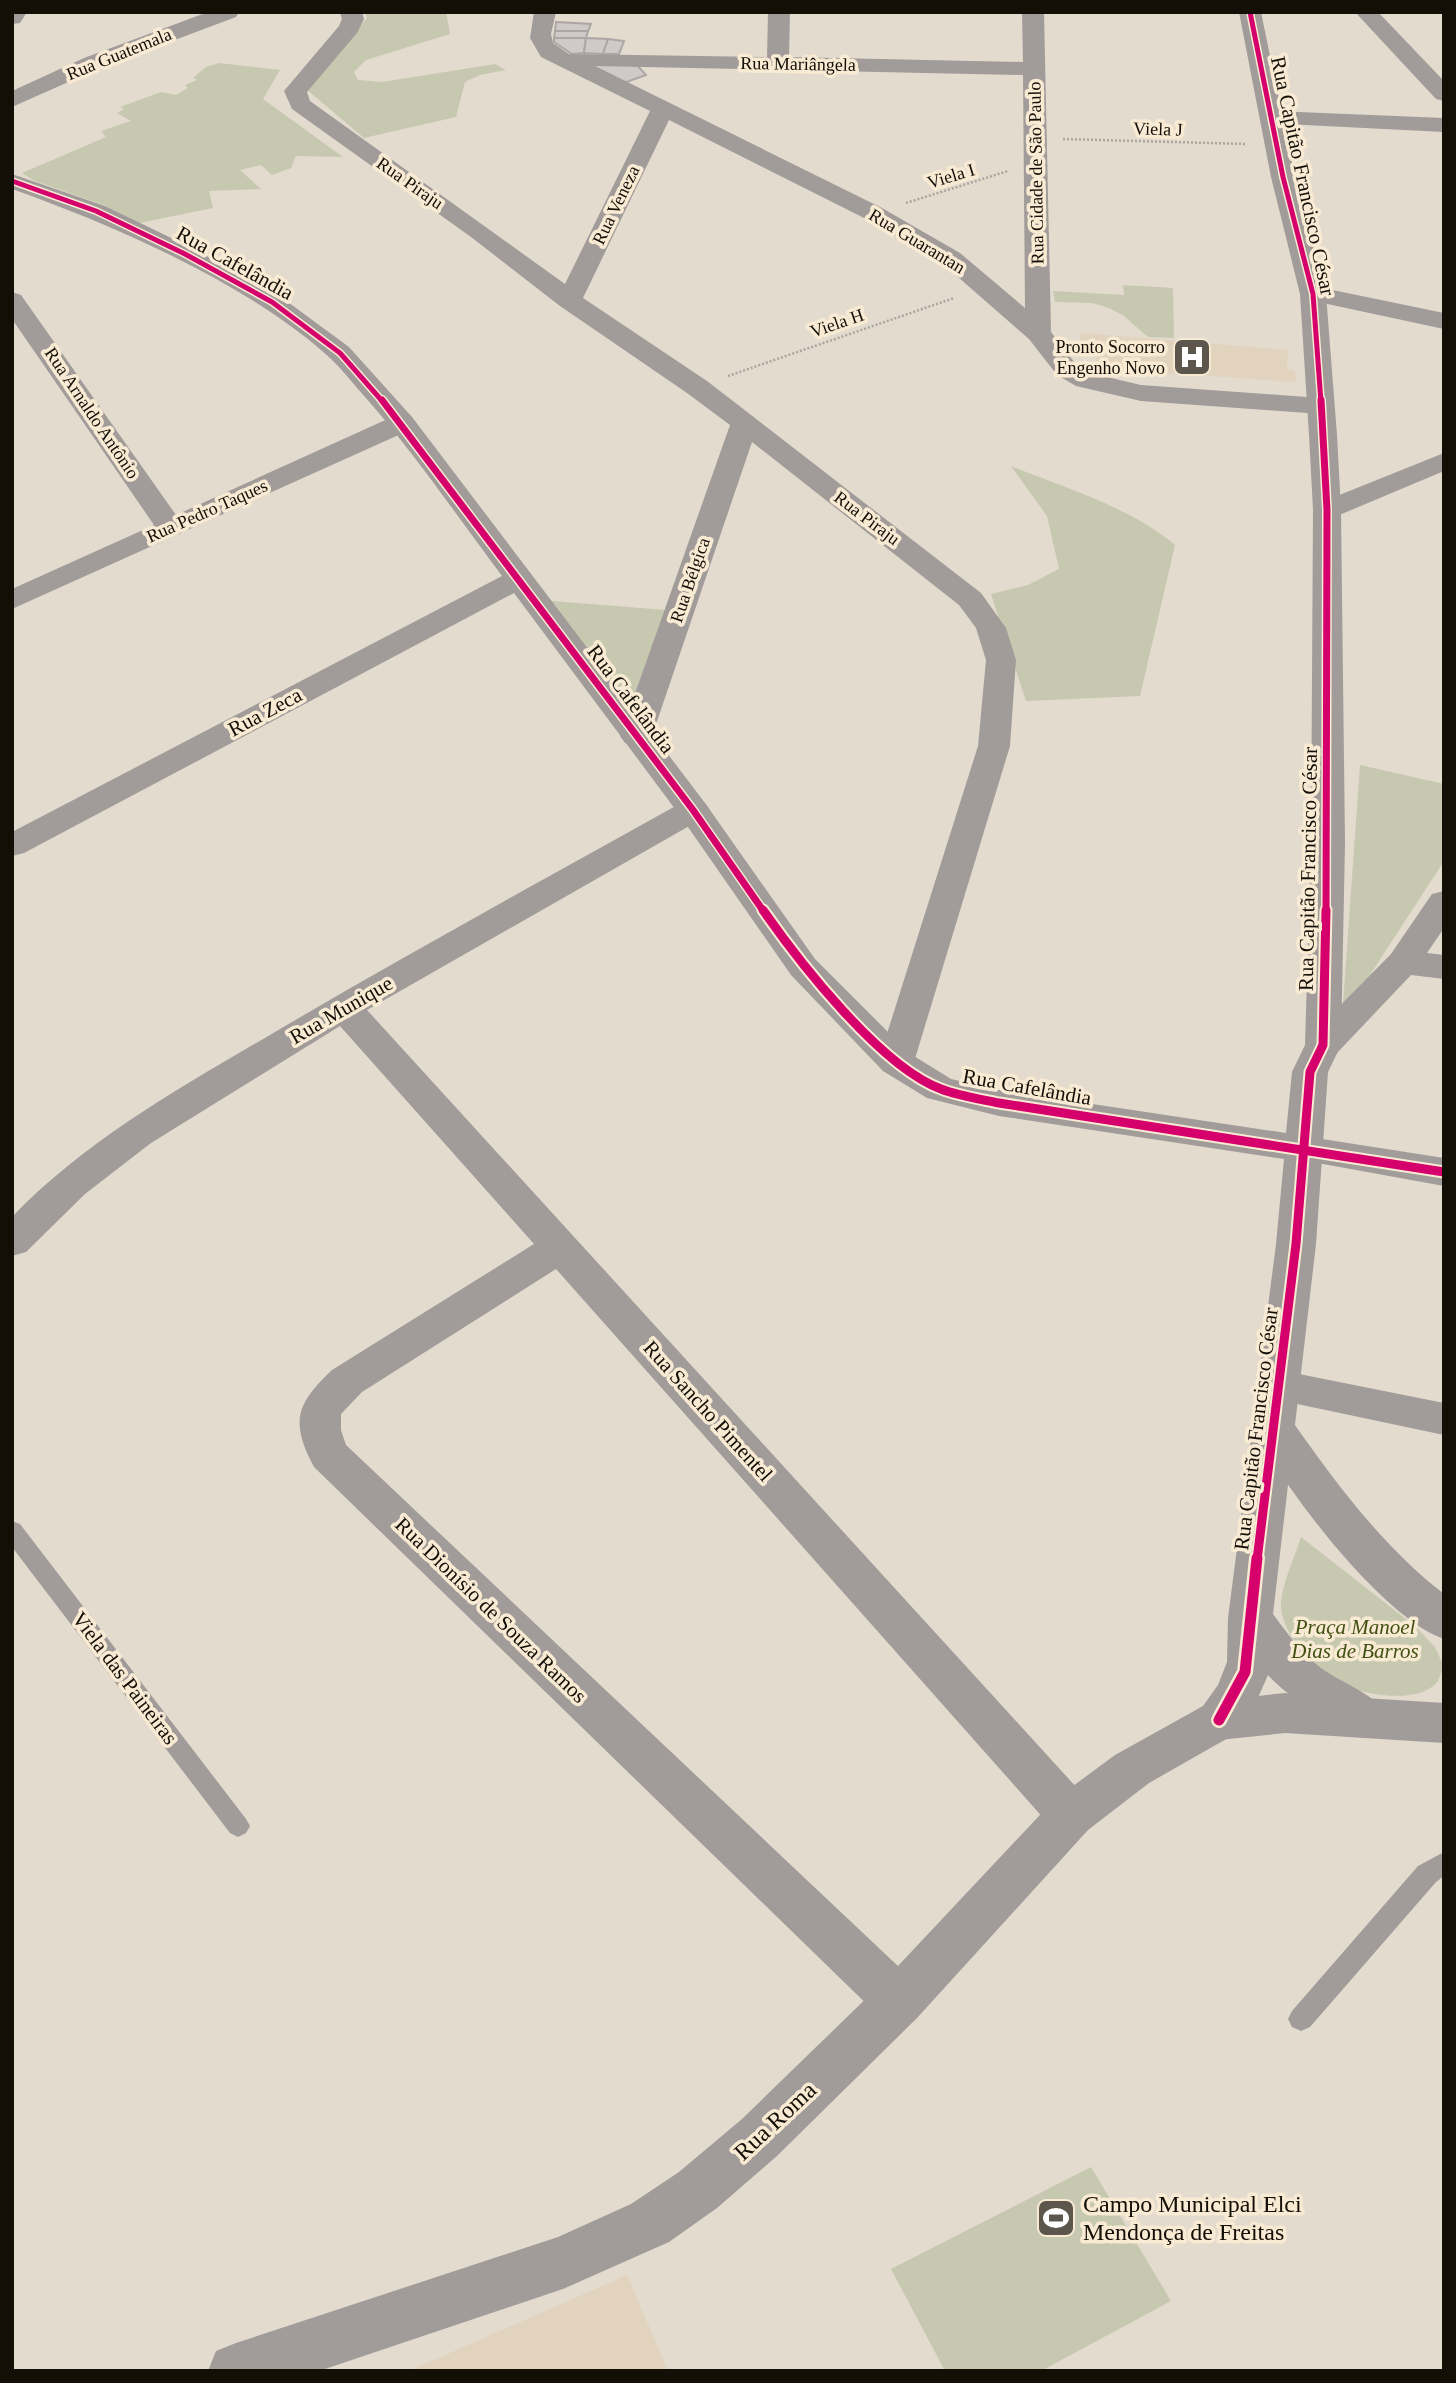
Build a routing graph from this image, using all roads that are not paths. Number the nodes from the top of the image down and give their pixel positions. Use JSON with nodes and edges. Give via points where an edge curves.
{"nodes":[{"id":1,"x":16,"y":12,"type":"edge"},
{"id":2,"x":228,"y":12,"type":"edge"},
{"id":3,"x":351,"y":12,"type":"edge"},
{"id":4,"x":545,"y":12,"type":"edge"},
{"id":5,"x":779,"y":12,"type":"edge"},
{"id":6,"x":1033,"y":12,"type":"edge"},
{"id":7,"x":1250,"y":12,"type":"edge"},
{"id":8,"x":1366,"y":12,"type":"edge"},
{"id":9,"x":12,"y":18,"type":"edge"},
{"id":10,"x":561,"y":59,"type":"junction"},
{"id":11,"x":778,"y":63,"type":"junction"},
{"id":12,"x":1034,"y":69,"type":"junction"},
{"id":13,"x":1444,"y":94,"type":"edge"},
{"id":14,"x":12,"y":100,"type":"edge"},
{"id":15,"x":663,"y":109,"type":"junction"},
{"id":16,"x":1444,"y":125,"type":"edge"},
{"id":17,"x":1276,"y":132,"type":"junction"},
{"id":18,"x":12,"y":181,"type":"edge"},
{"id":19,"x":1313,"y":294,"type":"junction"},
{"id":20,"x":12,"y":300,"type":"edge"},
{"id":21,"x":569,"y":301,"type":"junction"},
{"id":22,"x":1444,"y":321,"type":"edge"},
{"id":23,"x":1038,"y":333,"type":"junction"},
{"id":24,"x":1320,"y":406,"type":"junction"},
{"id":25,"x":402,"y":423,"type":"junction"},
{"id":26,"x":744,"y":424,"type":"junction"},
{"id":27,"x":1444,"y":461,"type":"edge"},
{"id":28,"x":1327,"y":510,"type":"junction"},
{"id":29,"x":171,"y":528,"type":"junction"},
{"id":30,"x":519,"y":579,"type":"junction"},
{"id":31,"x":12,"y":600,"type":"edge"},
{"id":32,"x":636,"y":736,"type":"junction"},
{"id":33,"x":693,"y":810,"type":"junction"},
{"id":34,"x":12,"y":846,"type":"edge"},
{"id":35,"x":1444,"y":902,"type":"edge"},
{"id":36,"x":1403,"y":962,"type":"junction"},
{"id":37,"x":1444,"y":967,"type":"edge"},
{"id":38,"x":344,"y":1007,"type":"junction"},
{"id":39,"x":1323,"y":1045,"type":"junction"},
{"id":40,"x":896,"y":1062,"type":"junction"},
{"id":41,"x":1303,"y":1149,"type":"junction"},
{"id":42,"x":1444,"y":1172,"type":"edge"},
{"id":43,"x":12,"y":1242,"type":"edge"},
{"id":44,"x":560,"y":1247,"type":"junction"},
{"id":45,"x":1279,"y":1386,"type":"junction"},
{"id":46,"x":1444,"y":1419,"type":"edge"},
{"id":47,"x":1275,"y":1430,"type":"junction"},
{"id":48,"x":12,"y":1530,"type":"edge"},
{"id":49,"x":1250,"y":1618,"type":"junction"},
{"id":50,"x":1444,"y":1620,"type":"edge"},
{"id":51,"x":1366,"y":1718,"type":"junction"},
{"id":52,"x":1219,"y":1720,"type":"junction"},
{"id":53,"x":1444,"y":1723,"type":"edge"},
{"id":54,"x":1071,"y":1815,"type":"junction"},
{"id":55,"x":238,"y":1826,"type":"dead end"},
{"id":56,"x":1444,"y":1863,"type":"edge"},
{"id":57,"x":898,"y":2001,"type":"junction"},
{"id":58,"x":1301,"y":2019,"type":"dead end"},
{"id":59,"x":236,"y":2371,"type":"edge"}],
"edges":[{"from":1,"to":9,"type":"street"},
{"from":2,"to":14,"type":"street","name":"Rua Guatemala","via":[[92,63]]},
{"from":3,"to":21,"type":"street","name":"Rua Piraju","via":[[349,28],[299,86],[295,97]]},
{"from":4,"to":10,"type":"street","name":"Rua Guarantan","via":[[541,45]]},
{"from":5,"to":11,"type":"street"},
{"from":6,"to":12,"type":"street","name":"Rua Cidade de São Paulo"},
{"from":7,"to":17,"type":"street","name":"Rua Capitão Francisco César"},
{"from":8,"to":13,"type":"street"},
{"from":10,"to":11,"type":"street","name":"Rua Mariângela"},
{"from":10,"to":15,"type":"street","name":"Rua Guarantan"},
{"from":11,"to":12,"type":"street","name":"Rua Mariângela"},
{"from":12,"to":23,"type":"street","name":"Rua Cidade de São Paulo"},
{"from":15,"to":21,"type":"street","name":"Rua Veneza"},
{"from":15,"to":23,"type":"street","name":"Rua Guarantan","via":[[951,258]]},
{"from":16,"to":17,"type":"street"},
{"from":17,"to":19,"type":"street","name":"Rua Capitão Francisco César"},
{"from":18,"to":25,"type":"street","name":"Rua Cafelândia","via":[[96,211],[272,302],[340,353]]},
{"from":19,"to":22,"type":"street"},
{"from":19,"to":24,"type":"street","name":"Rua Capitão Francisco César"},
{"from":20,"to":29,"type":"street","name":"Rua Arnaldo Antônio"},
{"from":21,"to":26,"type":"street","name":"Rua Piraju"},
{"from":23,"to":24,"type":"street","name":"Rua Guarantan","via":[[1066,369],[1112,388]]},
{"from":24,"to":28,"type":"street","name":"Rua Capitão Francisco César"},
{"from":25,"to":29,"type":"street","name":"Rua Pedro Taques"},
{"from":25,"to":30,"type":"street","name":"Rua Cafelândia"},
{"from":26,"to":32,"type":"street","name":"Rua Bélgica"},
{"from":26,"to":40,"type":"street","name":"Rua Piraju","via":[[970,598],[991,628],[1001,660],[994,746]]},
{"from":27,"to":28,"type":"street"},
{"from":28,"to":39,"type":"street","name":"Rua Capitão Francisco César"},
{"from":29,"to":31,"type":"street","name":"Rua Pedro Taques"},
{"from":30,"to":32,"type":"street","name":"Rua Cafelândia"},
{"from":30,"to":34,"type":"street","name":"Rua Zeca"},
{"from":32,"to":33,"type":"street","name":"Rua Cafelândia"},
{"from":33,"to":38,"type":"street","name":"Rua Munique"},
{"from":33,"to":40,"type":"street","name":"Rua Cafelândia","via":[[803,967]]},
{"from":35,"to":36,"type":"street"},
{"from":36,"to":37,"type":"street"},
{"from":36,"to":39,"type":"street"},
{"from":38,"to":43,"type":"street","name":"Rua Munique","via":[[193,1097],[97,1162],[33,1217]]},
{"from":38,"to":44,"type":"street","name":"Rua Sancho Pimentel"},
{"from":39,"to":41,"type":"street","name":"Rua Capitão Francisco César","via":[[1310,1072]]},
{"from":40,"to":41,"type":"street","name":"Rua Cafelândia","via":[[940,1089],[999,1103]]},
{"from":41,"to":42,"type":"street","name":"Rua Cafelândia"},
{"from":41,"to":45,"type":"street","name":"Rua Capitão Francisco César"},
{"from":44,"to":54,"type":"street","name":"Rua Sancho Pimentel"},
{"from":44,"to":57,"type":"street","name":"Rua Dionísio de Souza Ramos","via":[[347,1381],[324,1403],[317,1416],[318,1433],[329,1455]]},
{"from":45,"to":46,"type":"street"},
{"from":45,"to":47,"type":"street","name":"Rua Capitão Francisco César"},
{"from":47,"to":49,"type":"street","name":"Rua Capitão Francisco César"},
{"from":47,"to":50,"type":"street","via":[[1327,1506],[1379,1566]]},
{"from":48,"to":55,"type":"lane","name":"Viela das Paineiras"},
{"from":49,"to":51,"type":"street","via":[[1296,1678],[1318,1695]]},
{"from":49,"to":52,"type":"street","name":"Rua Capitão Francisco César","via":[[1250,1662],[1237,1695]]},
{"from":51,"to":52,"type":"street","via":[[1286,1713]]},
{"from":51,"to":53,"type":"street"},
{"from":52,"to":54,"type":"street","name":"Rua Roma","via":[[1132,1769]]},
{"from":54,"to":57,"type":"street","name":"Rua Roma"},
{"from":56,"to":58,"type":"lane","via":[[1427,1874]]},
{"from":57,"to":59,"type":"street","name":"Rua Roma","via":[[760,2137],[698,2190],[650,2223],[563,2262]]}]}
